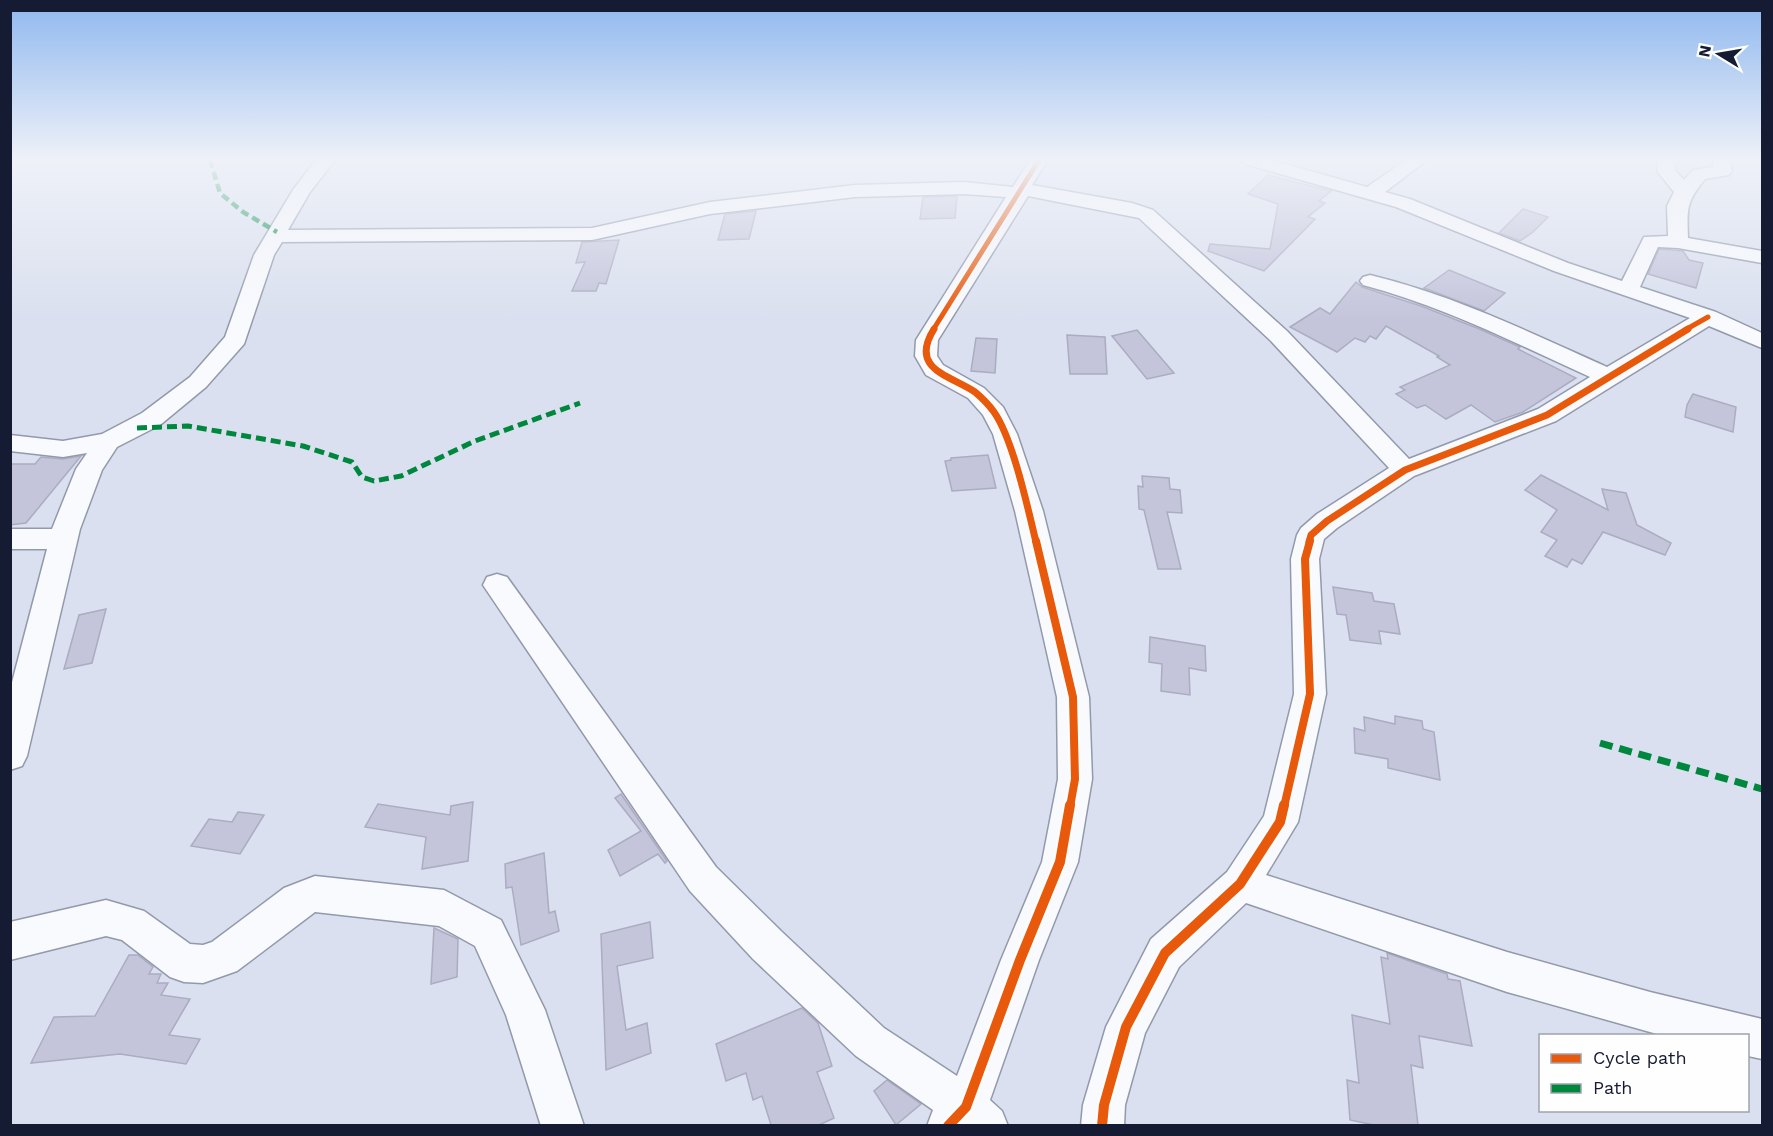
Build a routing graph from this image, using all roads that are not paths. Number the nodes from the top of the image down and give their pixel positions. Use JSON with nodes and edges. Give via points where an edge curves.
{"nodes":[{"id":1,"x":288,"y":213,"type":"edge"},
{"id":2,"x":688,"y":213,"type":"edge"},
{"id":3,"x":1007,"y":213,"type":"edge"},
{"id":4,"x":1143,"y":213,"type":"edge"},
{"id":5,"x":1428,"y":213,"type":"edge"},
{"id":6,"x":1677,"y":213,"type":"edge"},
{"id":7,"x":274,"y":236,"type":"junction"},
{"id":8,"x":1678,"y":242,"type":"junction"},
{"id":9,"x":1762,"y":257,"type":"edge"},
{"id":10,"x":1370,"y":281,"type":"dead end"},
{"id":11,"x":1628,"y":289,"type":"junction"},
{"id":12,"x":1707,"y":318,"type":"junction"},
{"id":13,"x":1762,"y":341,"type":"edge"},
{"id":14,"x":1608,"y":376,"type":"junction"},
{"id":15,"x":108,"y":441,"type":"junction"},
{"id":16,"x":10,"y":443,"type":"edge"},
{"id":17,"x":1405,"y":470,"type":"junction"},
{"id":18,"x":10,"y":539,"type":"edge"},
{"id":19,"x":64,"y":540,"type":"junction"},
{"id":20,"x":497,"y":585,"type":"dead end"},
{"id":21,"x":21,"y":673,"type":"edge"},
{"id":22,"x":17,"y":709,"type":"edge"},
{"id":23,"x":10,"y":756,"type":"edge"},
{"id":24,"x":1240,"y":884,"type":"junction"},
{"id":25,"x":10,"y":941,"type":"edge"},
{"id":26,"x":1741,"y":1034,"type":"edge"},
{"id":27,"x":967,"y":1119,"type":"edge"},
{"id":28,"x":563,"y":1125,"type":"edge"},
{"id":29,"x":1102,"y":1125,"type":"edge"}],
"edges":[{"from":1,"to":7,"type":"street"},
{"from":2,"to":7,"type":"street","via":[[592,234]]},
{"from":3,"to":27,"type":"street","via":[[927,340],[926,356],[934,370],[976,393],[994,412],[1005,434],[1029,511],[1073,697],[1075,779],[1060,862],[1020,960]]},
{"from":4,"to":17,"type":"street","via":[[1279,336]]},
{"from":5,"to":11,"type":"street","via":[[1561,267]]},
{"from":6,"to":8,"type":"street"},
{"from":7,"to":15,"type":"street","via":[[236,339],[198,382],[151,419]]},
{"from":8,"to":9,"type":"street"},
{"from":8,"to":11,"type":"street","via":[[1651,241]]},
{"from":10,"to":14,"type":"street","via":[[1468,313]]},
{"from":11,"to":12,"type":"street"},
{"from":12,"to":13,"type":"street"},
{"from":12,"to":14,"type":"street"},
{"from":14,"to":17,"type":"street","via":[[1547,415]]},
{"from":15,"to":16,"type":"street","via":[[63,449]]},
{"from":15,"to":19,"type":"street","via":[[89,470]]},
{"from":17,"to":24,"type":"street","via":[[1311,535],[1305,560],[1310,694],[1280,822]]},
{"from":18,"to":19,"type":"street"},
{"from":19,"to":21,"type":"street"},
{"from":20,"to":27,"type":"street","via":[[703,879],[870,1042]]},
{"from":21,"to":22,"type":"street"},
{"from":22,"to":23,"type":"street"},
{"from":24,"to":26,"type":"street","via":[[1507,972]]},
{"from":24,"to":29,"type":"street","via":[[1165,953],[1126,1027]]},
{"from":25,"to":28,"type":"street","via":[[106,918],[131,924],[184,963],[203,964],[223,957],[297,901],[315,894],[444,908],[488,933],[525,1010]]}]}
